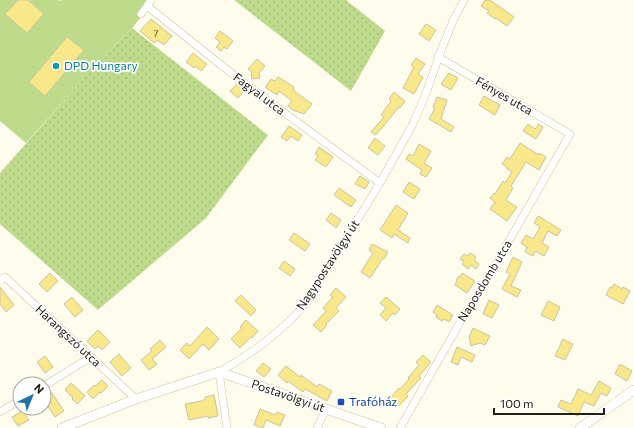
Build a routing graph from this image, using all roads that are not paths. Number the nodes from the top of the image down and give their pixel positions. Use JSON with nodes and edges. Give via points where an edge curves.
{"nodes":[{"id":1,"x":464,"y":0,"type":"edge"},
{"id":2,"x":149,"y":3,"type":"edge"},
{"id":3,"x":141,"y":14,"type":"dead end"},
{"id":4,"x":438,"y":57,"type":"junction"},
{"id":5,"x":570,"y":134,"type":"joint"},
{"id":6,"x":380,"y":183,"type":"junction"},
{"id":7,"x":0,"y":281,"type":"edge"},
{"id":8,"x":91,"y":357,"type":"junction"},
{"id":9,"x":219,"y":372,"type":"junction"},
{"id":10,"x":52,"y":381,"type":"edge"},
{"id":11,"x":634,"y":390,"type":"edge"},
{"id":12,"x":136,"y":399,"type":"junction"},
{"id":13,"x":12,"y":405,"type":"edge"},
{"id":14,"x":326,"y":409,"type":"junction"},
{"id":15,"x":0,"y":412,"type":"edge"},
{"id":16,"x":62,"y":428,"type":"edge"},
{"id":17,"x":227,"y":428,"type":"edge"},
{"id":18,"x":316,"y":428,"type":"edge"},
{"id":19,"x":381,"y":428,"type":"edge"},
{"id":20,"x":400,"y":428,"type":"edge"},
{"id":21,"x":580,"y":428,"type":"edge"}],
"edges":[{"from":1,"to":4,"type":"street","name":"Nagypostavölgyi út"},
{"from":2,"to":3,"type":"street"},
{"from":2,"to":6,"type":"street","name":"Fagyal utca","via":[[240,80]]},
{"from":4,"to":5,"type":"street","name":"Fényes utca"},
{"from":4,"to":6,"type":"street","name":"Nagypostavölgyi út","via":[[413,124]]},
{"from":5,"to":20,"type":"street","name":"Naposdomb utca"},
{"from":6,"to":9,"type":"street","name":"Nagypostavölgyi út","via":[[300,310],[259,346]]},
{"from":7,"to":8,"type":"street","name":"Harangszó utca","via":[[5,277]]},
{"from":8,"to":10,"type":"street"},
{"from":8,"to":12,"type":"street","name":"Harangszó utca"},
{"from":9,"to":12,"type":"street","name":"Nagypostavölgyi út"},
{"from":9,"to":14,"type":"street","name":"Postavölgyi út"},
{"from":9,"to":17,"type":"street"},
{"from":11,"to":21,"type":"street"},
{"from":12,"to":16,"type":"street","name":"Nagypostavölgyi út"},
{"from":13,"to":15,"type":"street"},
{"from":14,"to":18,"type":"street"},
{"from":14,"to":19,"type":"street","name":"Postavölgyi út"}]}
